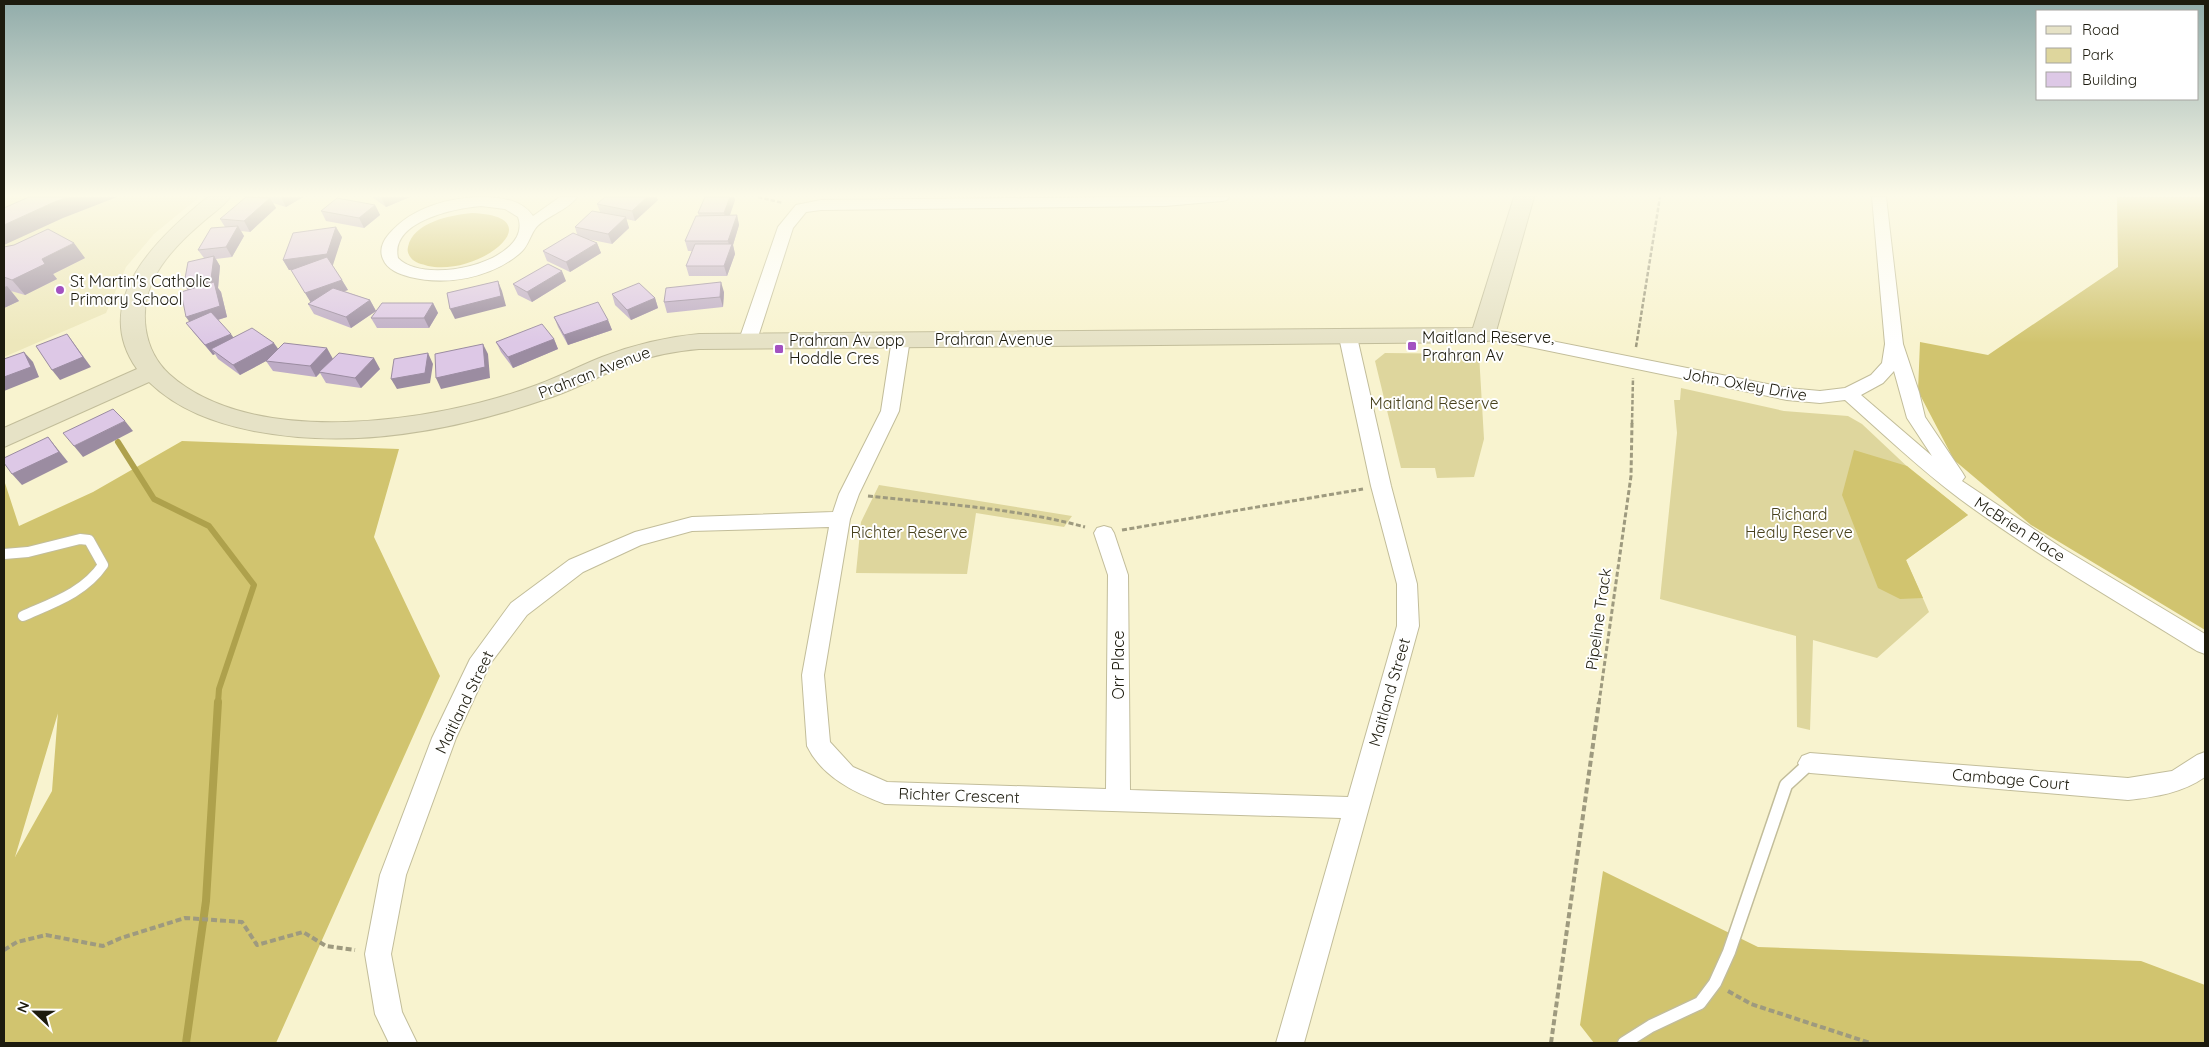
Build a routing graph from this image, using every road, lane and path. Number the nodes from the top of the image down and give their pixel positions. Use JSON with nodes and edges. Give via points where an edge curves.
{"nodes":[{"id":1,"x":164,"y":246,"type":"edge"},
{"id":2,"x":390,"y":246,"type":"edge"},
{"id":3,"x":518,"y":246,"type":"edge"},
{"id":4,"x":780,"y":246,"type":"edge"},
{"id":5,"x":1510,"y":246,"type":"edge"},
{"id":6,"x":1652,"y":246,"type":"edge"},
{"id":7,"x":1884,"y":246,"type":"edge"},
{"id":8,"x":1484,"y":335,"type":"junction"},
{"id":9,"x":1348,"y":337,"type":"junction"},
{"id":10,"x":901,"y":339,"type":"junction"},
{"id":11,"x":748,"y":340,"type":"junction"},
{"id":12,"x":1894,"y":344,"type":"junction"},
{"id":13,"x":1633,"y":362,"type":"junction"},
{"id":14,"x":153,"y":371,"type":"junction"},
{"id":15,"x":1849,"y":394,"type":"junction"},
{"id":16,"x":4,"y":438,"type":"edge"},
{"id":17,"x":1381,"y":486,"type":"junction"},
{"id":18,"x":849,"y":494,"type":"junction"},
{"id":19,"x":1966,"y":494,"type":"junction"},
{"id":20,"x":840,"y":519,"type":"junction"},
{"id":21,"x":1104,"y":533,"type":"junction"},
{"id":22,"x":4,"y":554,"type":"edge"},
{"id":23,"x":23,"y":616,"type":"dead end"},
{"id":24,"x":2205,"y":645,"type":"edge"},
{"id":25,"x":2205,"y":762,"type":"edge"},
{"id":26,"x":1810,"y":763,"type":"joint"},
{"id":27,"x":1118,"y":800,"type":"junction"},
{"id":28,"x":1356,"y":808,"type":"junction"},
{"id":29,"x":4,"y":950,"type":"edge"},
{"id":30,"x":378,"y":954,"type":"junction"},
{"id":31,"x":1715,"y":983,"type":"junction"},
{"id":32,"x":403,"y":1043,"type":"edge"},
{"id":33,"x":1290,"y":1043,"type":"edge"},
{"id":34,"x":1552,"y":1043,"type":"edge"},
{"id":35,"x":1624,"y":1043,"type":"edge"},
{"id":36,"x":1870,"y":1043,"type":"edge"}],
"edges":[{"from":1,"to":14,"type":"street","name":"Prahran Avenue","via":[[139,287],[133,310],[133,331],[140,354]]},
{"from":2,"to":3,"type":"street","via":[[392,263],[404,272],[447,276],[495,263]]},
{"from":4,"to":11,"type":"street"},
{"from":5,"to":8,"type":"street"},
{"from":6,"to":13,"type":"path","name":"Pipeline Track"},
{"from":7,"to":12,"type":"street","name":"John Oxley Drive"},
{"from":8,"to":9,"type":"street","name":"Prahran Avenue"},
{"from":8,"to":13,"type":"street","name":"John Oxley Drive"},
{"from":9,"to":10,"type":"street","name":"Prahran Avenue"},
{"from":9,"to":17,"type":"street","name":"Maitland Street"},
{"from":10,"to":11,"type":"street","name":"Prahran Avenue"},
{"from":10,"to":18,"type":"street","name":"Richter Crescent","via":[[890,411]]},
{"from":11,"to":14,"type":"street","name":"Prahran Avenue","via":[[688,342],[650,349],[625,356],[543,391],[454,418],[353,430],[292,428],[250,422],[215,412],[188,401]]},
{"from":12,"to":15,"type":"street","name":"John Oxley Drive","via":[[1890,365],[1877,379]]},
{"from":12,"to":19,"type":"street","via":[[1916,418]]},
{"from":13,"to":15,"type":"street","name":"John Oxley Drive","via":[[1787,394]]},
{"from":13,"to":34,"type":"path","name":"Pipeline Track","via":[[1631,476]]},
{"from":14,"to":16,"type":"street"},
{"from":15,"to":19,"type":"street","name":"McBrien Place"},
{"from":17,"to":21,"type":"path"},
{"from":17,"to":28,"type":"street","name":"Maitland Street","via":[[1407,584],[1408,626]]},
{"from":18,"to":20,"type":"street","name":"Richter Crescent"},
{"from":18,"to":21,"type":"path","via":[[978,508],[1067,522]]},
{"from":19,"to":24,"type":"street","name":"McBrien Place","via":[[2023,533]]},
{"from":20,"to":27,"type":"street","name":"Richter Crescent","via":[[813,675],[819,746],[845,774],[885,793]]},
{"from":20,"to":30,"type":"street","name":"Maitland Street","via":[[692,524],[635,539],[576,566],[519,609],[481,659],[444,738],[393,875]]},
{"from":21,"to":27,"type":"street","name":"Orr Place","via":[[1118,575]]},
{"from":22,"to":23,"type":"lane","via":[[89,540],[103,566],[86,585]]},
{"from":25,"to":26,"type":"street","name":"Cambage Court","via":[[2199,769],[2168,785],[2128,789]]},
{"from":26,"to":31,"type":"lane","via":[[1786,785],[1729,952]]},
{"from":27,"to":28,"type":"street","name":"Richter Crescent"},
{"from":28,"to":33,"type":"street","name":"Maitland Street"},
{"from":29,"to":30,"type":"path","via":[[17,942],[46,935],[103,946],[185,918],[242,922],[257,945],[303,932],[326,946]]},
{"from":30,"to":32,"type":"street","name":"Maitland Street","via":[[388,1014]]},
{"from":31,"to":35,"type":"lane","via":[[1700,1002]]},
{"from":31,"to":36,"type":"path","via":[[1751,1004]]}]}
